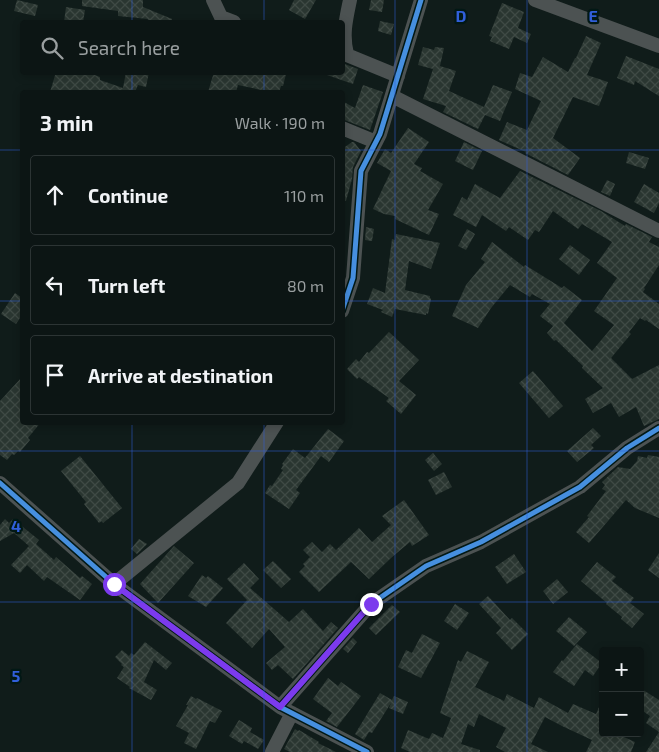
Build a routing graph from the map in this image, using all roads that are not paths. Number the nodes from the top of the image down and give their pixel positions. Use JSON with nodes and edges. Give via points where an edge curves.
{"nodes":[{"id":1,"x":213,"y":0,"type":"edge"},
{"id":2,"x":350,"y":0,"type":"edge"},
{"id":3,"x":421,"y":0,"type":"edge"},
{"id":4,"x":535,"y":0,"type":"edge"},
{"id":5,"x":229,"y":20,"type":"edge"},
{"id":6,"x":345,"y":28,"type":"edge"},
{"id":7,"x":659,"y":46,"type":"edge"},
{"id":8,"x":345,"y":53,"type":"edge"},
{"id":9,"x":398,"y":76,"type":"junction"},
{"id":10,"x":392,"y":96,"type":"junction"},
{"id":11,"x":345,"y":129,"type":"edge"},
{"id":12,"x":376,"y":142,"type":"junction"},
{"id":13,"x":659,"y":231,"type":"edge"},
{"id":14,"x":345,"y":302,"type":"edge"},
{"id":15,"x":275,"y":425,"type":"edge"},
{"id":16,"x":659,"y":428,"type":"edge"},
{"id":17,"x":0,"y":482,"type":"edge"},
{"id":18,"x":114,"y":584,"type":"junction"},
{"id":19,"x":286,"y":710,"type":"junction"},
{"id":20,"x":272,"y":752,"type":"edge"},
{"id":21,"x":367,"y":752,"type":"edge"}],
"edges":[{"from":1,"to":5,"type":"street","via":[[221,17]]},
{"from":2,"to":6,"type":"street"},
{"from":3,"to":9,"type":"street"},
{"from":4,"to":7,"type":"street"},
{"from":8,"to":9,"type":"street"},
{"from":9,"to":10,"type":"street"},
{"from":10,"to":12,"type":"street"},
{"from":10,"to":13,"type":"street"},
{"from":11,"to":12,"type":"street"},
{"from":12,"to":14,"type":"street","via":[[361,171],[353,278]]},
{"from":15,"to":18,"type":"street","via":[[238,483]]},
{"from":16,"to":19,"type":"street","via":[[627,448],[580,487],[481,542],[426,566],[371,604]]},
{"from":17,"to":18,"type":"street"},
{"from":18,"to":19,"type":"street"},
{"from":19,"to":20,"type":"street"},
{"from":19,"to":21,"type":"street"}]}
